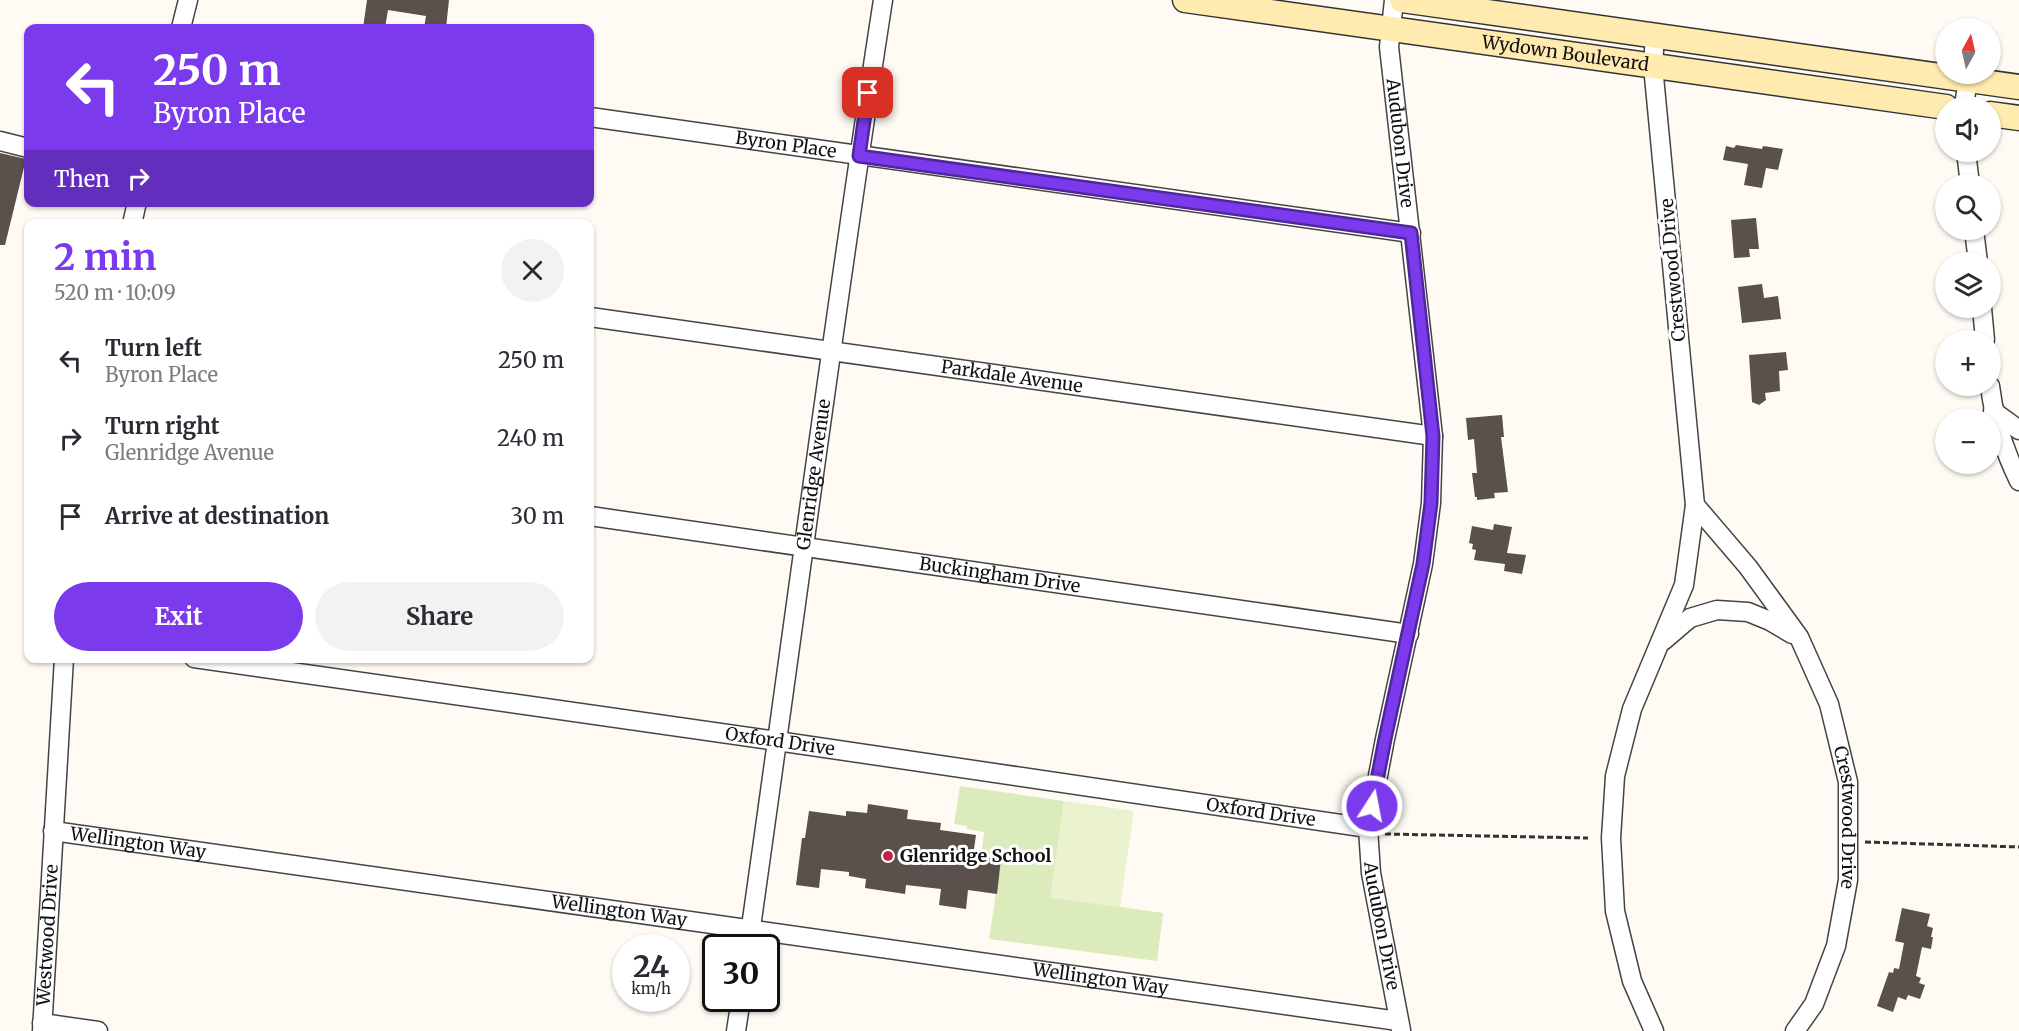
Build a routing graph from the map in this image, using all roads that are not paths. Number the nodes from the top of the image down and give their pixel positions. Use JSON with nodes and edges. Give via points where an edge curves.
{"nodes":[{"id":1,"x":188,"y":0,"type":"edge"},
{"id":2,"x":883,"y":0,"type":"edge"},
{"id":3,"x":1185,"y":0,"type":"edge"},
{"id":4,"x":1394,"y":0,"type":"edge"},
{"id":5,"x":1402,"y":0,"type":"edge"},
{"id":6,"x":1430,"y":2,"type":"edge"},
{"id":7,"x":182,"y":24,"type":"edge"},
{"id":8,"x":1390,"y":29,"type":"junction"},
{"id":9,"x":1421,"y":33,"type":"junction"},
{"id":10,"x":1655,"y":35,"type":"junction"},
{"id":11,"x":1653,"y":66,"type":"junction"},
{"id":12,"x":1935,"y":75,"type":"edge"},
{"id":13,"x":1997,"y":84,"type":"edge"},
{"id":14,"x":2019,"y":87,"type":"edge"},
{"id":15,"x":1935,"y":105,"type":"edge"},
{"id":16,"x":2001,"y":116,"type":"edge"},
{"id":17,"x":594,"y":118,"type":"edge"},
{"id":18,"x":2019,"y":118,"type":"edge"},
{"id":19,"x":0,"y":141,"type":"edge"},
{"id":20,"x":24,"y":147,"type":"edge"},
{"id":21,"x":859,"y":156,"type":"junction"},
{"id":22,"x":1411,"y":233,"type":"junction"},
{"id":23,"x":594,"y":318,"type":"edge"},
{"id":24,"x":831,"y":352,"type":"junction"},
{"id":25,"x":2001,"y":417,"type":"edge"},
{"id":26,"x":2019,"y":430,"type":"edge"},
{"id":27,"x":1433,"y":436,"type":"junction"},
{"id":28,"x":2001,"y":438,"type":"edge"},
{"id":29,"x":2019,"y":481,"type":"edge"},
{"id":30,"x":1695,"y":505,"type":"junction"},
{"id":31,"x":594,"y":517,"type":"edge"},
{"id":32,"x":803,"y":546,"type":"junction"},
{"id":33,"x":1409,"y":634,"type":"junction"},
{"id":34,"x":1799,"y":637,"type":"junction"},
{"id":35,"x":1660,"y":643,"type":"junction"},
{"id":36,"x":64,"y":663,"type":"edge"},
{"id":37,"x":229,"y":663,"type":"edge"},
{"id":38,"x":777,"y":741,"type":"junction"},
{"id":39,"x":53,"y":831,"type":"junction"},
{"id":40,"x":1368,"y":831,"type":"junction"},
{"id":41,"x":711,"y":934,"type":"edge"},
{"id":42,"x":750,"y":934,"type":"edge"},
{"id":43,"x":780,"y":944,"type":"edge"},
{"id":44,"x":739,"y":1012,"type":"edge"},
{"id":45,"x":1399,"y":1026,"type":"edge"},
{"id":46,"x":42,"y":1027,"type":"edge"},
{"id":47,"x":98,"y":1031,"type":"edge"},
{"id":48,"x":736,"y":1031,"type":"edge"},
{"id":49,"x":1654,"y":1031,"type":"edge"},
{"id":50,"x":1795,"y":1031,"type":"edge"}],
"edges":[{"from":1,"to":7,"type":"street"},
{"from":2,"to":21,"type":"street","name":"Glenridge Avenue"},
{"from":3,"to":8,"type":"street","name":"Wydown Boulevard"},
{"from":4,"to":8,"type":"street","name":"Audubon Drive"},
{"from":5,"to":6,"type":"street","name":"Wydown Boulevard"},
{"from":6,"to":9,"type":"street"},
{"from":6,"to":10,"type":"street","name":"Wydown Boulevard"},
{"from":8,"to":9,"type":"street","name":"Wydown Boulevard"},
{"from":8,"to":22,"type":"street","name":"Audubon Drive"},
{"from":9,"to":11,"type":"street","name":"Wydown Boulevard"},
{"from":10,"to":11,"type":"street","name":"Crestwood Drive"},
{"from":10,"to":12,"type":"street","name":"Wydown Boulevard"},
{"from":11,"to":15,"type":"street","name":"Wydown Boulevard"},
{"from":11,"to":30,"type":"street","name":"Crestwood Drive"},
{"from":13,"to":14,"type":"street","name":"Wydown Boulevard"},
{"from":16,"to":18,"type":"street"},
{"from":17,"to":21,"type":"street","name":"Byron Place"},
{"from":19,"to":20,"type":"street"},
{"from":21,"to":22,"type":"street","name":"Byron Place"},
{"from":21,"to":24,"type":"street","name":"Glenridge Avenue"},
{"from":22,"to":27,"type":"street","name":"Audubon Drive"},
{"from":23,"to":24,"type":"street","name":"Parkdale Avenue"},
{"from":24,"to":27,"type":"street","name":"Parkdale Avenue"},
{"from":24,"to":32,"type":"street","name":"Glenridge Avenue"},
{"from":25,"to":26,"type":"street"},
{"from":27,"to":33,"type":"street","name":"Audubon Drive","via":[[1431,503]]},
{"from":28,"to":29,"type":"street"},
{"from":30,"to":34,"type":"street","name":"Crestwood Drive","via":[[1748,567]]},
{"from":30,"to":35,"type":"street","name":"Crestwood Drive","via":[[1684,585]]},
{"from":31,"to":32,"type":"street","name":"Buckingham Drive"},
{"from":32,"to":33,"type":"street","name":"Buckingham Drive"},
{"from":32,"to":38,"type":"street","name":"Glenridge Avenue"},
{"from":33,"to":40,"type":"street","name":"Audubon Drive"},
{"from":34,"to":35,"type":"street","name":"Crestwood Drive","via":[[1748,612],[1717,610],[1690,618]]},
{"from":34,"to":50,"type":"street","name":"Crestwood Drive","via":[[1829,704],[1848,783],[1848,879],[1836,946],[1814,1004]]},
{"from":35,"to":49,"type":"street","name":"Crestwood Drive","via":[[1632,709],[1616,776],[1611,838],[1615,911],[1632,981]]},
{"from":36,"to":39,"type":"street","name":"Westwood Drive"},
{"from":37,"to":38,"type":"street","name":"Oxford Drive"},
{"from":38,"to":40,"type":"street","name":"Oxford Drive"},
{"from":38,"to":42,"type":"street","name":"Glenridge Avenue"},
{"from":39,"to":41,"type":"street","name":"Wellington Way"},
{"from":39,"to":46,"type":"street","name":"Westwood Drive"},
{"from":40,"to":45,"type":"street","name":"Audubon Drive","via":[[1371,873]]},
{"from":43,"to":45,"type":"street","name":"Wellington Way"},
{"from":44,"to":48,"type":"street"},
{"from":46,"to":47,"type":"street"}]}
